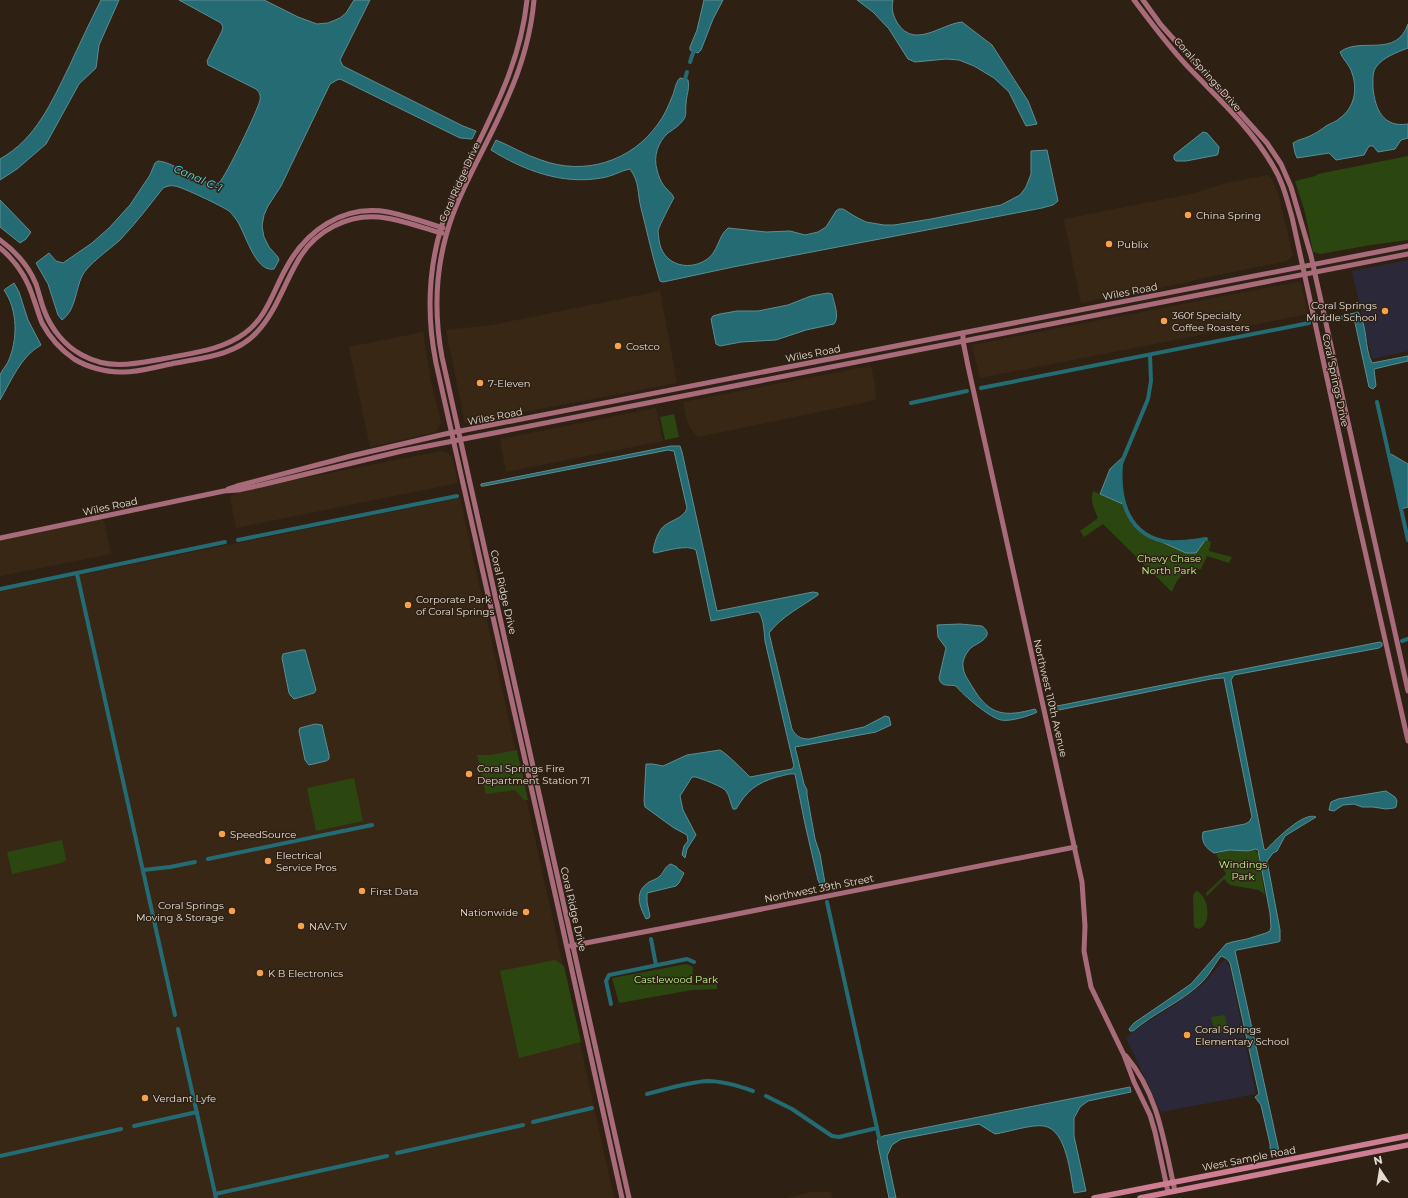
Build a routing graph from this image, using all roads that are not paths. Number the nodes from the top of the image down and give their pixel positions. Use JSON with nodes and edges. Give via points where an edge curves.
{"nodes":[{"id":1,"x":527,"y":0,"type":"edge"},
{"id":2,"x":534,"y":0,"type":"edge"},
{"id":3,"x":1134,"y":0,"type":"edge"},
{"id":4,"x":1143,"y":0,"type":"edge"},
{"id":5,"x":1285,"y":173,"type":"junction"},
{"id":6,"x":1278,"y":176,"type":"junction"},
{"id":7,"x":440,"y":230,"type":"junction"},
{"id":8,"x":447,"y":232,"type":"junction"},
{"id":9,"x":0,"y":240,"type":"edge"},
{"id":10,"x":1408,"y":246,"type":"edge"},
{"id":11,"x":0,"y":248,"type":"edge"},
{"id":12,"x":1408,"y":254,"type":"edge"},
{"id":13,"x":1313,"y":264,"type":"junction"},
{"id":14,"x":1302,"y":266,"type":"junction"},
{"id":15,"x":1314,"y":272,"type":"junction"},
{"id":16,"x":1304,"y":274,"type":"junction"},
{"id":17,"x":960,"y":334,"type":"junction"},
{"id":18,"x":963,"y":341,"type":"junction"},
{"id":19,"x":885,"y":348,"type":"junction"},
{"id":20,"x":878,"y":357,"type":"junction"},
{"id":21,"x":459,"y":432,"type":"junction"},
{"id":22,"x":452,"y":433,"type":"junction"},
{"id":23,"x":460,"y":439,"type":"junction"},
{"id":24,"x":454,"y":441,"type":"junction"},
{"id":25,"x":224,"y":491,"type":"junction"},
{"id":26,"x":0,"y":538,"type":"edge"},
{"id":27,"x":1408,"y":691,"type":"edge"},
{"id":28,"x":1408,"y":741,"type":"edge"},
{"id":29,"x":1075,"y":847,"type":"junction"},
{"id":30,"x":573,"y":945,"type":"junction"},
{"id":31,"x":567,"y":946,"type":"junction"},
{"id":32,"x":589,"y":1047,"type":"junction"},
{"id":33,"x":1124,"y":1055,"type":"junction"},
{"id":34,"x":598,"y":1057,"type":"junction"},
{"id":35,"x":1408,"y":1136,"type":"edge"},
{"id":36,"x":1408,"y":1145,"type":"edge"},
{"id":37,"x":1173,"y":1182,"type":"junction"},
{"id":38,"x":1166,"y":1184,"type":"junction"},
{"id":39,"x":1175,"y":1191,"type":"junction"},
{"id":40,"x":1168,"y":1192,"type":"junction"},
{"id":41,"x":622,"y":1198,"type":"edge"},
{"id":42,"x":630,"y":1198,"type":"edge"},
{"id":43,"x":1094,"y":1198,"type":"edge"},
{"id":44,"x":1140,"y":1198,"type":"edge"}],
"edges":[{"from":1,"to":7,"type":"main road","name":"Coral Ridge Drive","via":[[519,45],[507,83],[456,190]]},
{"from":2,"to":8,"type":"main road","name":"Coral Ridge Drive","via":[[526,44],[515,82],[461,196]]},
{"from":3,"to":6,"type":"main road","name":"Coral Springs Drive","via":[[1191,70],[1261,146]]},
{"from":4,"to":5,"type":"main road","name":"Coral Springs Drive","via":[[1161,25],[1267,143]]},
{"from":5,"to":6,"type":"main road"},
{"from":5,"to":13,"type":"main road","name":"Coral Springs Drive"},
{"from":6,"to":14,"type":"main road","name":"Coral Springs Drive","via":[[1292,217]]},
{"from":7,"to":8,"type":"main road"},
{"from":7,"to":9,"type":"main road","via":[[387,212],[365,211],[340,216],[320,227],[290,260],[263,314],[246,333],[217,348],[125,366],[91,360],[62,340],[49,323],[31,275],[19,257]]},
{"from":7,"to":11,"type":"main road","via":[[386,218],[366,217],[342,222],[318,236],[301,255],[269,317],[245,343],[210,356],[120,372],[106,371],[79,362],[57,345],[42,323],[27,281],[14,261]]},
{"from":7,"to":22,"type":"main road","name":"Coral Ridge Drive","via":[[431,277],[430,325]]},
{"from":8,"to":21,"type":"main road","name":"Coral Ridge Drive","via":[[439,274],[438,324],[442,357]]},
{"from":10,"to":13,"type":"main road","name":"Wiles Road"},
{"from":12,"to":15,"type":"main road","name":"Wiles Road"},
{"from":13,"to":14,"type":"main road","name":"Wiles Road"},
{"from":13,"to":15,"type":"main road","name":"Coral Springs Drive"},
{"from":14,"to":16,"type":"main road","name":"Coral Springs Drive"},
{"from":14,"to":17,"type":"main road","name":"Wiles Road"},
{"from":15,"to":16,"type":"main road","name":"Wiles Road"},
{"from":15,"to":27,"type":"main road","name":"Coral Springs Drive"},
{"from":16,"to":18,"type":"main road","name":"Wiles Road"},
{"from":16,"to":28,"type":"main road","name":"Coral Springs Drive"},
{"from":17,"to":18,"type":"main road","name":"Northwest 110th Avenue"},
{"from":17,"to":19,"type":"main road","name":"Wiles Road"},
{"from":18,"to":20,"type":"main road","name":"Wiles Road"},
{"from":18,"to":29,"type":"main road","name":"Northwest 110th Avenue"},
{"from":19,"to":20,"type":"main road"},
{"from":19,"to":21,"type":"main road","name":"Wiles Road"},
{"from":20,"to":23,"type":"main road","name":"Wiles Road"},
{"from":21,"to":22,"type":"main road","name":"Wiles Road"},
{"from":21,"to":23,"type":"main road","name":"Coral Ridge Drive"},
{"from":22,"to":24,"type":"main road","name":"Coral Ridge Drive"},
{"from":22,"to":25,"type":"main road","name":"Wiles Road","via":[[345,457]]},
{"from":23,"to":24,"type":"main road","name":"Wiles Road"},
{"from":23,"to":30,"type":"main road","name":"Coral Ridge Drive"},
{"from":24,"to":25,"type":"main road","name":"Wiles Road"},
{"from":24,"to":31,"type":"main road","name":"Coral Ridge Drive"},
{"from":25,"to":26,"type":"main road","name":"Wiles Road"},
{"from":29,"to":30,"type":"main road","name":"Northwest 39th Street","via":[[722,918]]},
{"from":29,"to":33,"type":"main road","name":"Northwest 110th Avenue","via":[[1085,902],[1084,951],[1087,973],[1091,987]]},
{"from":30,"to":31,"type":"main road","name":"Northwest 39th Street"},
{"from":30,"to":34,"type":"main road","name":"Coral Ridge Drive"},
{"from":31,"to":32,"type":"main road","name":"Coral Ridge Drive"},
{"from":32,"to":34,"type":"main road"},
{"from":32,"to":41,"type":"main road","name":"Coral Ridge Drive"},
{"from":33,"to":37,"type":"main road","name":"Northwest 110th Avenue","via":[[1135,1069],[1153,1104],[1161,1125]]},
{"from":33,"to":38,"type":"main road","name":"Northwest 110th Avenue","via":[[1154,1126]]},
{"from":34,"to":42,"type":"main road","name":"Coral Ridge Drive"},
{"from":35,"to":37,"type":"main road","name":"West Sample Road"},
{"from":36,"to":39,"type":"main road","name":"West Sample Road"},
{"from":37,"to":38,"type":"main road","name":"West Sample Road"},
{"from":37,"to":39,"type":"main road","name":"Northwest 110th Avenue"},
{"from":38,"to":40,"type":"main road","name":"Northwest 110th Avenue"},
{"from":38,"to":43,"type":"main road","name":"West Sample Road"},
{"from":39,"to":40,"type":"main road","name":"West Sample Road"},
{"from":40,"to":44,"type":"main road","name":"West Sample Road"}]}
